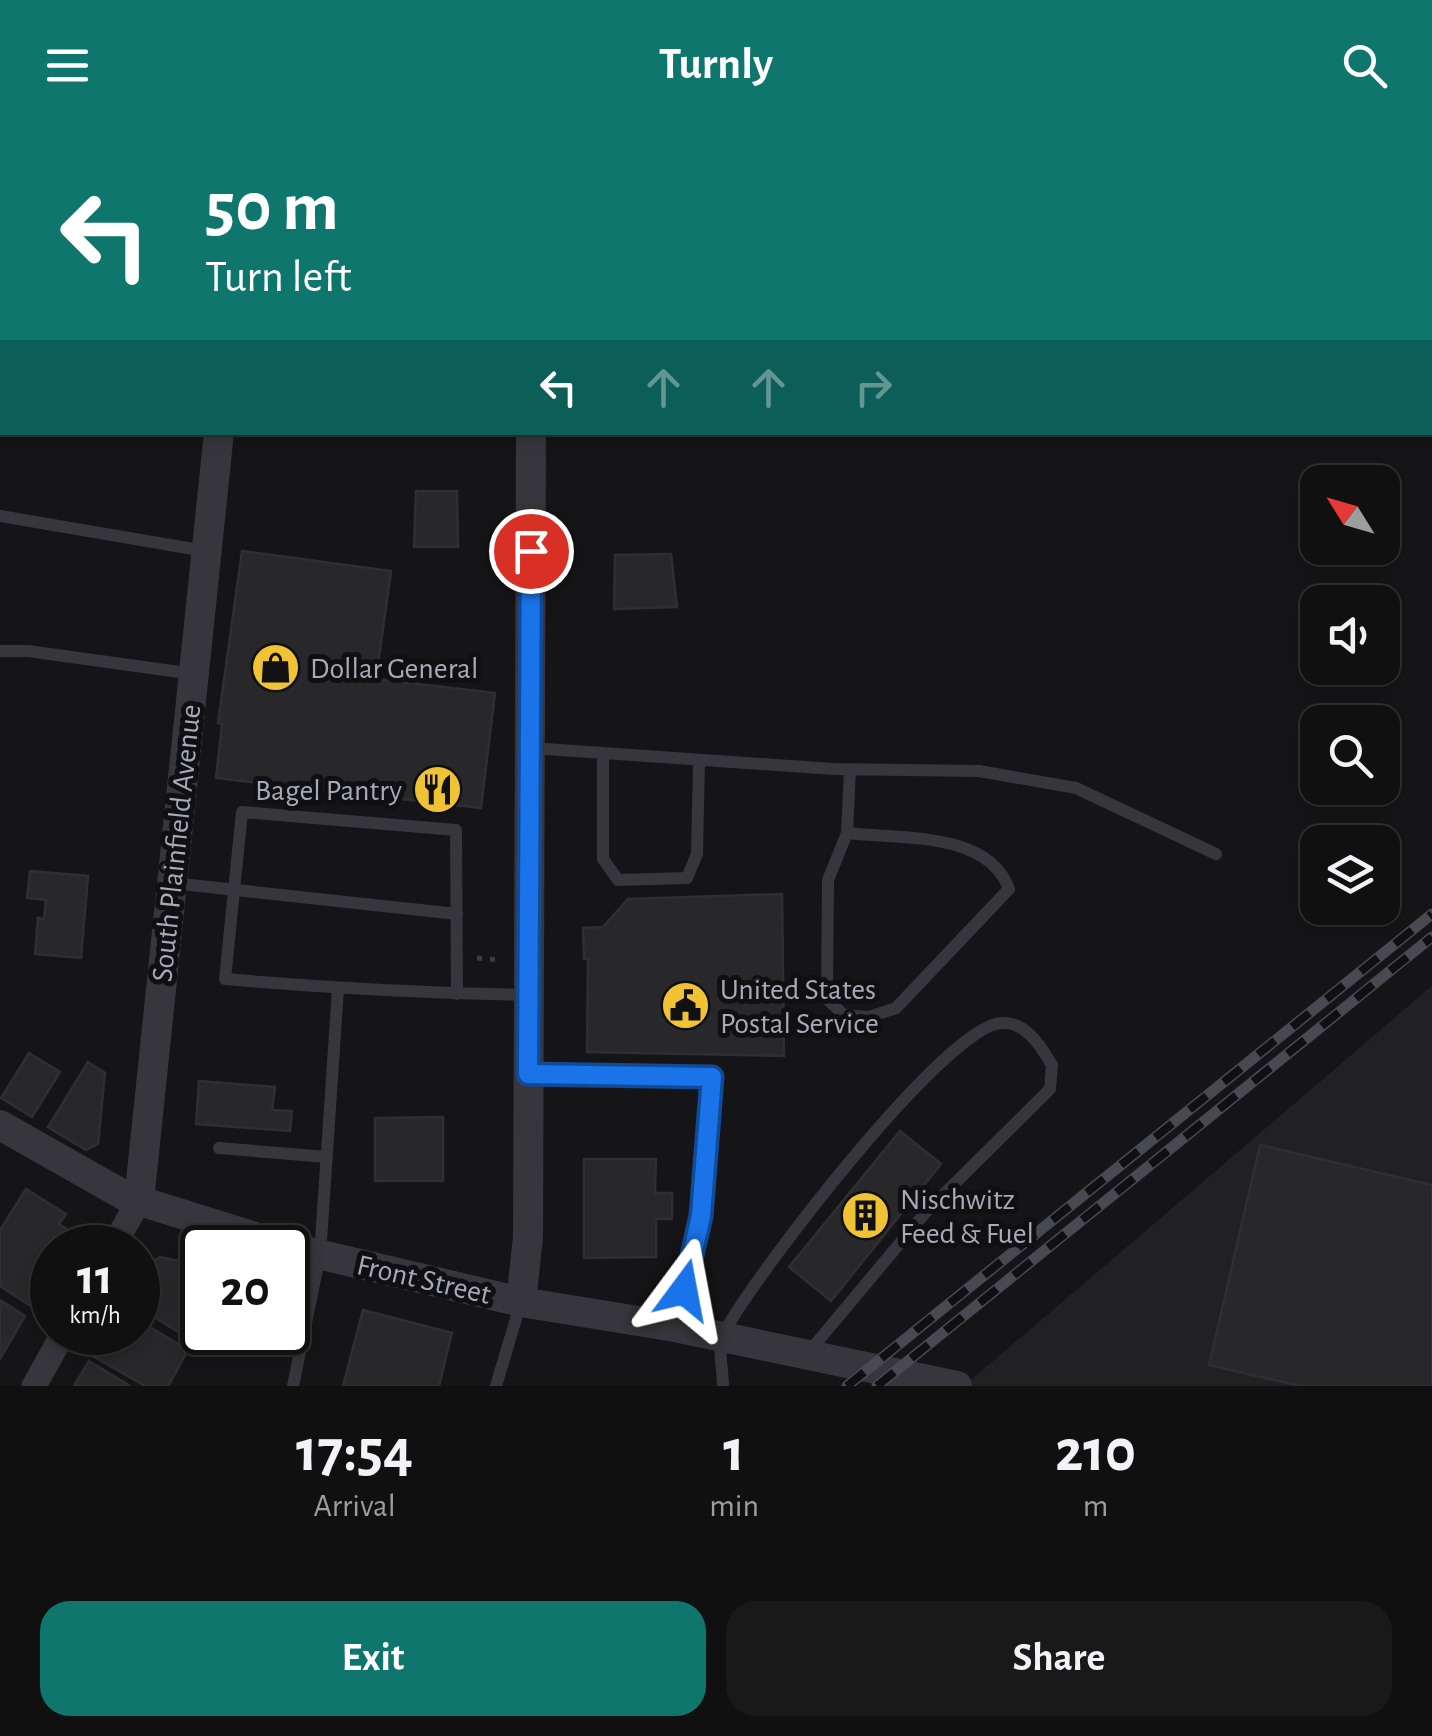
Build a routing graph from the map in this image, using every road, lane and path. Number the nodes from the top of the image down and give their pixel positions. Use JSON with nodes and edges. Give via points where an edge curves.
{"nodes":[{"id":1,"x":219,"y":435,"type":"edge"},
{"id":2,"x":531,"y":435,"type":"edge"},
{"id":3,"x":0,"y":516,"type":"edge"},
{"id":4,"x":207,"y":551,"type":"junction"},
{"id":5,"x":0,"y":651,"type":"edge"},
{"id":6,"x":194,"y":674,"type":"junction"},
{"id":7,"x":531,"y":748,"type":"junction"},
{"id":8,"x":603,"y":755,"type":"junction"},
{"id":9,"x":698,"y":761,"type":"junction"},
{"id":10,"x":850,"y":770,"type":"junction"},
{"id":11,"x":847,"y":833,"type":"junction"},
{"id":12,"x":1216,"y":854,"type":"dead end"},
{"id":13,"x":172,"y":883,"type":"junction"},
{"id":14,"x":234,"y":889,"type":"junction"},
{"id":15,"x":457,"y":914,"type":"junction"},
{"id":16,"x":338,"y":989,"type":"junction"},
{"id":17,"x":457,"y":994,"type":"junction"},
{"id":18,"x":528,"y":995,"type":"junction"},
{"id":19,"x":528,"y":1074,"type":"junction"},
{"id":20,"x":0,"y":1125,"type":"edge"},
{"id":21,"x":220,"y":1148,"type":"dead end"},
{"id":22,"x":327,"y":1157,"type":"junction"},
{"id":23,"x":139,"y":1201,"type":"junction"},
{"id":24,"x":125,"y":1225,"type":"edge"},
{"id":25,"x":320,"y":1255,"type":"junction"},
{"id":26,"x":521,"y":1302,"type":"junction"},
{"id":27,"x":675,"y":1327,"type":"junction"},
{"id":28,"x":722,"y":1337,"type":"junction"},
{"id":29,"x":51,"y":1355,"type":"edge"},
{"id":30,"x":807,"y":1355,"type":"junction"},
{"id":31,"x":34,"y":1386,"type":"edge"},
{"id":32,"x":292,"y":1386,"type":"edge"},
{"id":33,"x":496,"y":1386,"type":"edge"},
{"id":34,"x":723,"y":1386,"type":"edge"},
{"id":35,"x":956,"y":1386,"type":"edge"}],
"edges":[{"from":1,"to":4,"type":"street","name":"South Plainfield Avenue"},
{"from":2,"to":7,"type":"street"},
{"from":3,"to":4,"type":"lane"},
{"from":4,"to":6,"type":"street","name":"South Plainfield Avenue"},
{"from":5,"to":6,"type":"lane"},
{"from":6,"to":13,"type":"street","name":"South Plainfield Avenue"},
{"from":7,"to":8,"type":"lane"},
{"from":7,"to":18,"type":"street"},
{"from":8,"to":9,"type":"lane"},
{"from":8,"to":9,"type":"lane","via":[[603,859],[618,880],[687,878],[697,854]]},
{"from":9,"to":10,"type":"lane"},
{"from":10,"to":11,"type":"lane"},
{"from":10,"to":12,"type":"lane","via":[[979,772],[1076,788]]},
{"from":11,"to":11,"type":"lane","via":[[828,880],[827,999],[844,1015],[869,1017],[896,1008],[1009,890],[1002,870],[964,846]]},
{"from":13,"to":14,"type":"lane"},
{"from":13,"to":23,"type":"street","name":"South Plainfield Avenue"},
{"from":14,"to":15,"type":"lane"},
{"from":14,"to":15,"type":"lane","via":[[242,812],[456,830]]},
{"from":14,"to":16,"type":"lane","via":[[225,979]]},
{"from":15,"to":17,"type":"lane"},
{"from":16,"to":17,"type":"lane"},
{"from":16,"to":22,"type":"lane"},
{"from":17,"to":18,"type":"lane"},
{"from":18,"to":19,"type":"street"},
{"from":19,"to":26,"type":"street","via":[[528,1237]]},
{"from":19,"to":27,"type":"lane","via":[[712,1077],[701,1216]]},
{"from":20,"to":23,"type":"street","name":"Front Street"},
{"from":21,"to":22,"type":"lane"},
{"from":22,"to":25,"type":"lane"},
{"from":23,"to":24,"type":"street","name":"South Plainfield Avenue"},
{"from":23,"to":25,"type":"street","name":"Front Street"},
{"from":25,"to":26,"type":"street","name":"Front Street"},
{"from":25,"to":32,"type":"lane"},
{"from":26,"to":27,"type":"street","name":"Front Street"},
{"from":26,"to":33,"type":"lane"},
{"from":27,"to":28,"type":"street","name":"Front Street"},
{"from":28,"to":30,"type":"street","name":"Front Street"},
{"from":28,"to":30,"type":"lane","via":[[775,1256],[880,1126],[978,1029],[1003,1022],[1024,1028],[1052,1066],[1050,1088],[926,1212]]},
{"from":28,"to":34,"type":"lane"},
{"from":29,"to":31,"type":"street"},
{"from":30,"to":35,"type":"street","name":"Front Street"}]}
